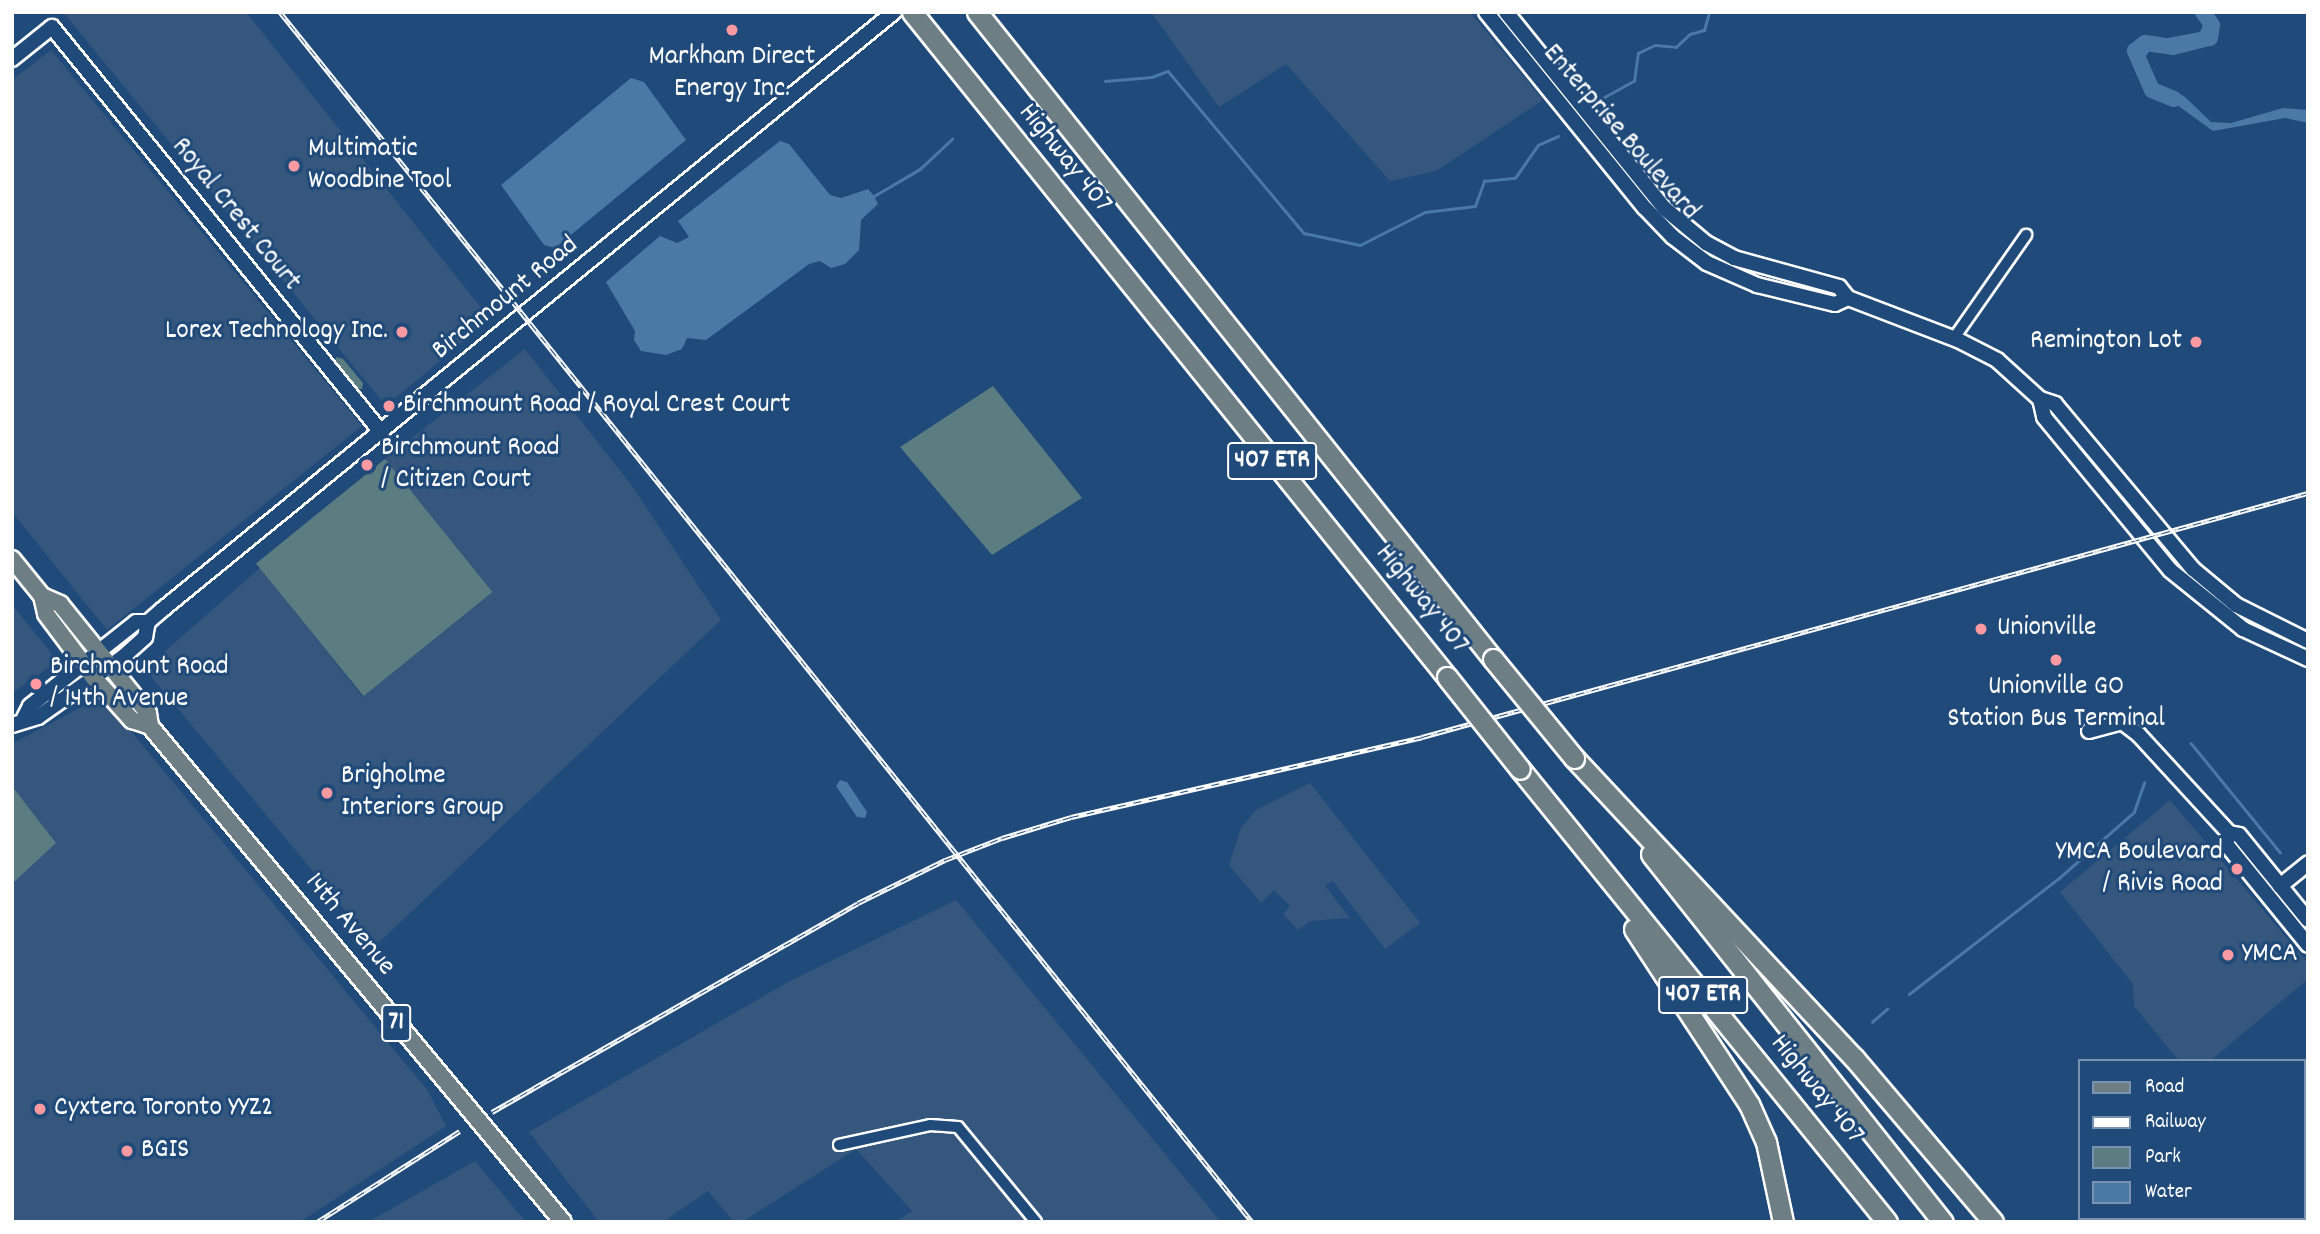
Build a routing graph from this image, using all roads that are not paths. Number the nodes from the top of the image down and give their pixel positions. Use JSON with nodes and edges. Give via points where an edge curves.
{"nodes":[{"id":1,"x":894,"y":12,"type":"edge"},
{"id":2,"x":907,"y":12,"type":"edge"},
{"id":3,"x":912,"y":12,"type":"edge"},
{"id":4,"x":1486,"y":12,"type":"edge"},
{"id":5,"x":1506,"y":12,"type":"edge"},
{"id":6,"x":979,"y":13,"type":"edge"},
{"id":7,"x":937,"y":47,"type":"junction"},
{"id":8,"x":12,"y":59,"type":"edge"},
{"id":9,"x":2026,"y":235,"type":"dead end"},
{"id":10,"x":1848,"y":298,"type":"junction"},
{"id":11,"x":1954,"y":338,"type":"junction"},
{"id":12,"x":2040,"y":399,"type":"junction"},
{"id":13,"x":382,"y":433,"type":"junction"},
{"id":14,"x":12,"y":559,"type":"edge"},
{"id":15,"x":42,"y":596,"type":"junction"},
{"id":16,"x":148,"y":622,"type":"junction"},
{"id":17,"x":2308,"y":641,"type":"edge"},
{"id":18,"x":99,"y":653,"type":"junction"},
{"id":19,"x":2308,"y":659,"type":"edge"},
{"id":20,"x":110,"y":666,"type":"junction"},
{"id":21,"x":90,"y":671,"type":"junction"},
{"id":22,"x":18,"y":722,"type":"edge"},
{"id":23,"x":150,"y":726,"type":"junction"},
{"id":24,"x":2089,"y":731,"type":"dead end"},
{"id":25,"x":1574,"y":758,"type":"junction"},
{"id":26,"x":1520,"y":769,"type":"junction"},
{"id":27,"x":2229,"y":833,"type":"junction"},
{"id":28,"x":2308,"y":863,"type":"edge"},
{"id":29,"x":2280,"y":886,"type":"junction"},
{"id":30,"x":2268,"y":896,"type":"junction"},
{"id":31,"x":2308,"y":920,"type":"edge"},
{"id":32,"x":2308,"y":945,"type":"edge"},
{"id":33,"x":839,"y":1145,"type":"dead end"},
{"id":34,"x":563,"y":1222,"type":"edge"},
{"id":35,"x":1036,"y":1222,"type":"edge"},
{"id":36,"x":1783,"y":1222,"type":"edge"},
{"id":37,"x":1886,"y":1222,"type":"edge"},
{"id":38,"x":1943,"y":1222,"type":"edge"},
{"id":39,"x":1993,"y":1222,"type":"edge"}],
"edges":[{"from":1,"to":13,"type":"main road","name":"Birchmount Road"},
{"from":2,"to":7,"type":"highway"},
{"from":3,"to":7,"type":"highway","name":"Highway 407","number":"407 ETR"},
{"from":4,"to":10,"type":"main road","name":"Enterprise Boulevard","via":[[1673,237],[1707,263],[1757,285],[1835,304]]},
{"from":5,"to":10,"type":"main road","name":"Enterprise Boulevard","via":[[1664,208],[1706,243],[1734,258],[1839,287]]},
{"from":6,"to":25,"type":"highway","name":"Highway 407","number":"407 ETR","bridge":true},
{"from":7,"to":26,"type":"highway","name":"Highway 407","number":"407 ETR","bridge":true},
{"from":8,"to":13,"type":"main road","name":"Royal Crest Court","via":[[52,27]]},
{"from":9,"to":11,"type":"street"},
{"from":10,"to":11,"type":"main road","name":"Enterprise Boulevard"},
{"from":11,"to":12,"type":"main road","name":"Enterprise Boulevard","via":[[1997,360]]},
{"from":12,"to":17,"type":"main road","name":"Enterprise Boulevard","via":[[2055,404],[2177,553],[2207,582],[2259,619]]},
{"from":12,"to":19,"type":"main road","name":"Enterprise Boulevard","via":[[2044,417],[2170,570],[2243,629]]},
{"from":13,"to":16,"type":"main road","name":"Birchmount Road"},
{"from":14,"to":15,"type":"main road","name":"14th Avenue","number":"71"},
{"from":15,"to":18,"type":"main road","name":"14th Avenue","number":"71","via":[[60,604]]},
{"from":15,"to":21,"type":"main road","name":"14th Avenue","number":"71","via":[[46,614]]},
{"from":16,"to":18,"type":"main road","name":"Birchmount Road","via":[[136,622]]},
{"from":16,"to":20,"type":"main road","name":"Birchmount Road","via":[[145,637]]},
{"from":18,"to":20,"type":"main road","name":"14th Avenue","number":"71"},
{"from":18,"to":21,"type":"main road","name":"Birchmount Road"},
{"from":20,"to":21,"type":"main road","name":"Birchmount Road"},
{"from":20,"to":23,"type":"main road","name":"14th Avenue","number":"71","via":[[148,713]]},
{"from":21,"to":22,"type":"main road","name":"Birchmount Road","via":[[30,706]]},
{"from":21,"to":23,"type":"main road","name":"14th Avenue","number":"71","via":[[131,720]]},
{"from":23,"to":34,"type":"main road","name":"14th Avenue","number":"71"},
{"from":24,"to":27,"type":"main road","via":[[2122,722]]},
{"from":25,"to":38,"type":"highway","name":"Highway 407","number":"407 ETR"},
{"from":25,"to":39,"type":"highway","via":[[1854,1058]]},
{"from":26,"to":36,"type":"highway","via":[[1729,1068],[1766,1142]]},
{"from":26,"to":37,"type":"highway","name":"Highway 407","number":"407 ETR"},
{"from":27,"to":29,"type":"main road","via":[[2239,835]]},
{"from":27,"to":30,"type":"main road","via":[[2226,844]]},
{"from":28,"to":29,"type":"main road"},
{"from":29,"to":30,"type":"street"},
{"from":29,"to":31,"type":"main road"},
{"from":30,"to":32,"type":"main road"},
{"from":33,"to":35,"type":"street","via":[[930,1125],[958,1127]]}]}
